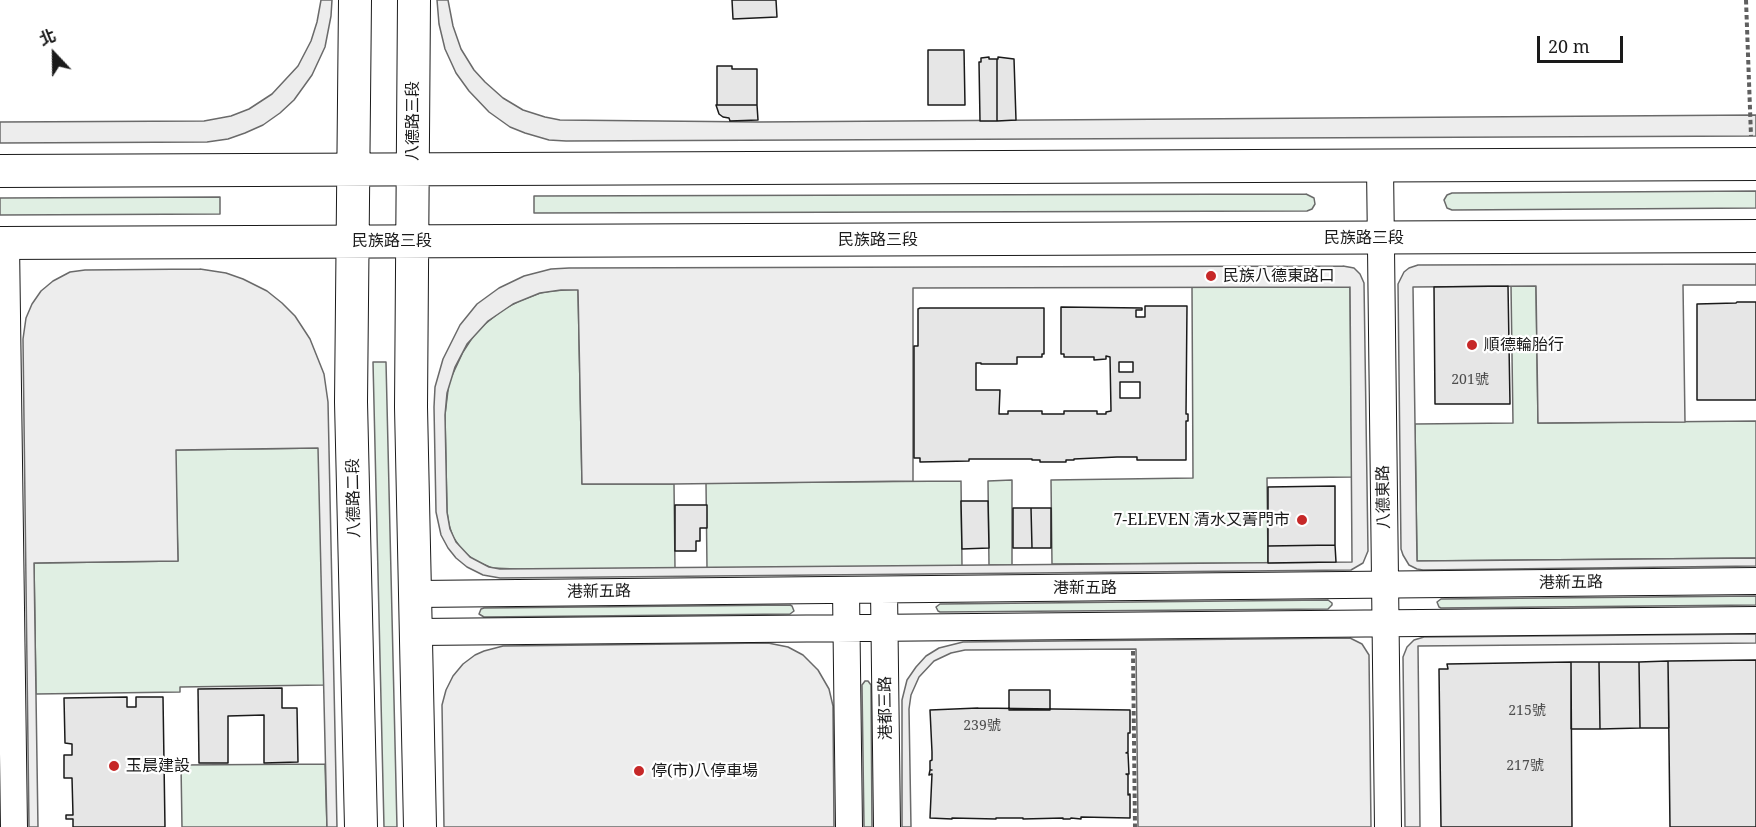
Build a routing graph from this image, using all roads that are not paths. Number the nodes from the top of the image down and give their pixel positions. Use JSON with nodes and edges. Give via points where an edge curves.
{"nodes":[{"id":1,"x":355,"y":0,"type":"edge"},
{"id":2,"x":414,"y":0,"type":"edge"},
{"id":3,"x":1754,"y":164,"type":"edge"},
{"id":4,"x":1380,"y":166,"type":"junction"},
{"id":5,"x":353,"y":170,"type":"junction"},
{"id":6,"x":413,"y":170,"type":"junction"},
{"id":7,"x":0,"y":171,"type":"edge"},
{"id":8,"x":1756,"y":236,"type":"edge"},
{"id":9,"x":1381,"y":238,"type":"junction"},
{"id":10,"x":412,"y":241,"type":"junction"},
{"id":11,"x":353,"y":242,"type":"junction"},
{"id":12,"x":3,"y":243,"type":"edge"},
{"id":13,"x":1756,"y":581,"type":"edge"},
{"id":14,"x":1385,"y":585,"type":"junction"},
{"id":15,"x":846,"y":590,"type":"junction"},
{"id":16,"x":884,"y":590,"type":"junction"},
{"id":17,"x":415,"y":594,"type":"junction"},
{"id":18,"x":1756,"y":620,"type":"edge"},
{"id":19,"x":1385,"y":623,"type":"junction"},
{"id":20,"x":846,"y":628,"type":"junction"},
{"id":21,"x":885,"y":628,"type":"junction"},
{"id":22,"x":416,"y":632,"type":"junction"},
{"id":23,"x":15,"y":827,"type":"edge"},
{"id":24,"x":361,"y":827,"type":"edge"},
{"id":25,"x":420,"y":827,"type":"edge"},
{"id":26,"x":849,"y":827,"type":"edge"},
{"id":27,"x":887,"y":827,"type":"edge"},
{"id":28,"x":1388,"y":827,"type":"edge"}],
"edges":[{"from":1,"to":5,"type":"street"},
{"from":2,"to":6,"type":"street","name":"八德路三段"},
{"from":3,"to":4,"type":"street"},
{"from":4,"to":6,"type":"street"},
{"from":4,"to":9,"type":"street","name":"八德東路"},
{"from":5,"to":6,"type":"street"},
{"from":5,"to":7,"type":"street"},
{"from":5,"to":11,"type":"street","name":"八德路二段"},
{"from":6,"to":10,"type":"street","name":"八德路三段"},
{"from":8,"to":9,"type":"street","name":"民族路三段"},
{"from":9,"to":10,"type":"street","name":"民族路三段"},
{"from":9,"to":14,"type":"street","name":"八德東路"},
{"from":10,"to":11,"type":"street","name":"民族路三段"},
{"from":10,"to":17,"type":"street"},
{"from":11,"to":12,"type":"street","name":"民族路三段"},
{"from":11,"to":24,"type":"street","name":"八德路二段","via":[[351,402]]},
{"from":12,"to":23,"type":"street"},
{"from":13,"to":14,"type":"street","name":"港新五路"},
{"from":14,"to":16,"type":"street","name":"港新五路"},
{"from":14,"to":19,"type":"street","name":"八德東路"},
{"from":15,"to":16,"type":"street","name":"港新五路"},
{"from":15,"to":17,"type":"street","name":"港新五路"},
{"from":15,"to":20,"type":"street"},
{"from":16,"to":21,"type":"street","name":"港都三路"},
{"from":17,"to":22,"type":"street"},
{"from":18,"to":19,"type":"street"},
{"from":19,"to":21,"type":"street"},
{"from":19,"to":28,"type":"street","name":"八德東路"},
{"from":20,"to":21,"type":"street"},
{"from":20,"to":22,"type":"street"},
{"from":20,"to":26,"type":"street"},
{"from":21,"to":27,"type":"street","name":"港都三路"},
{"from":22,"to":25,"type":"street"}]}
